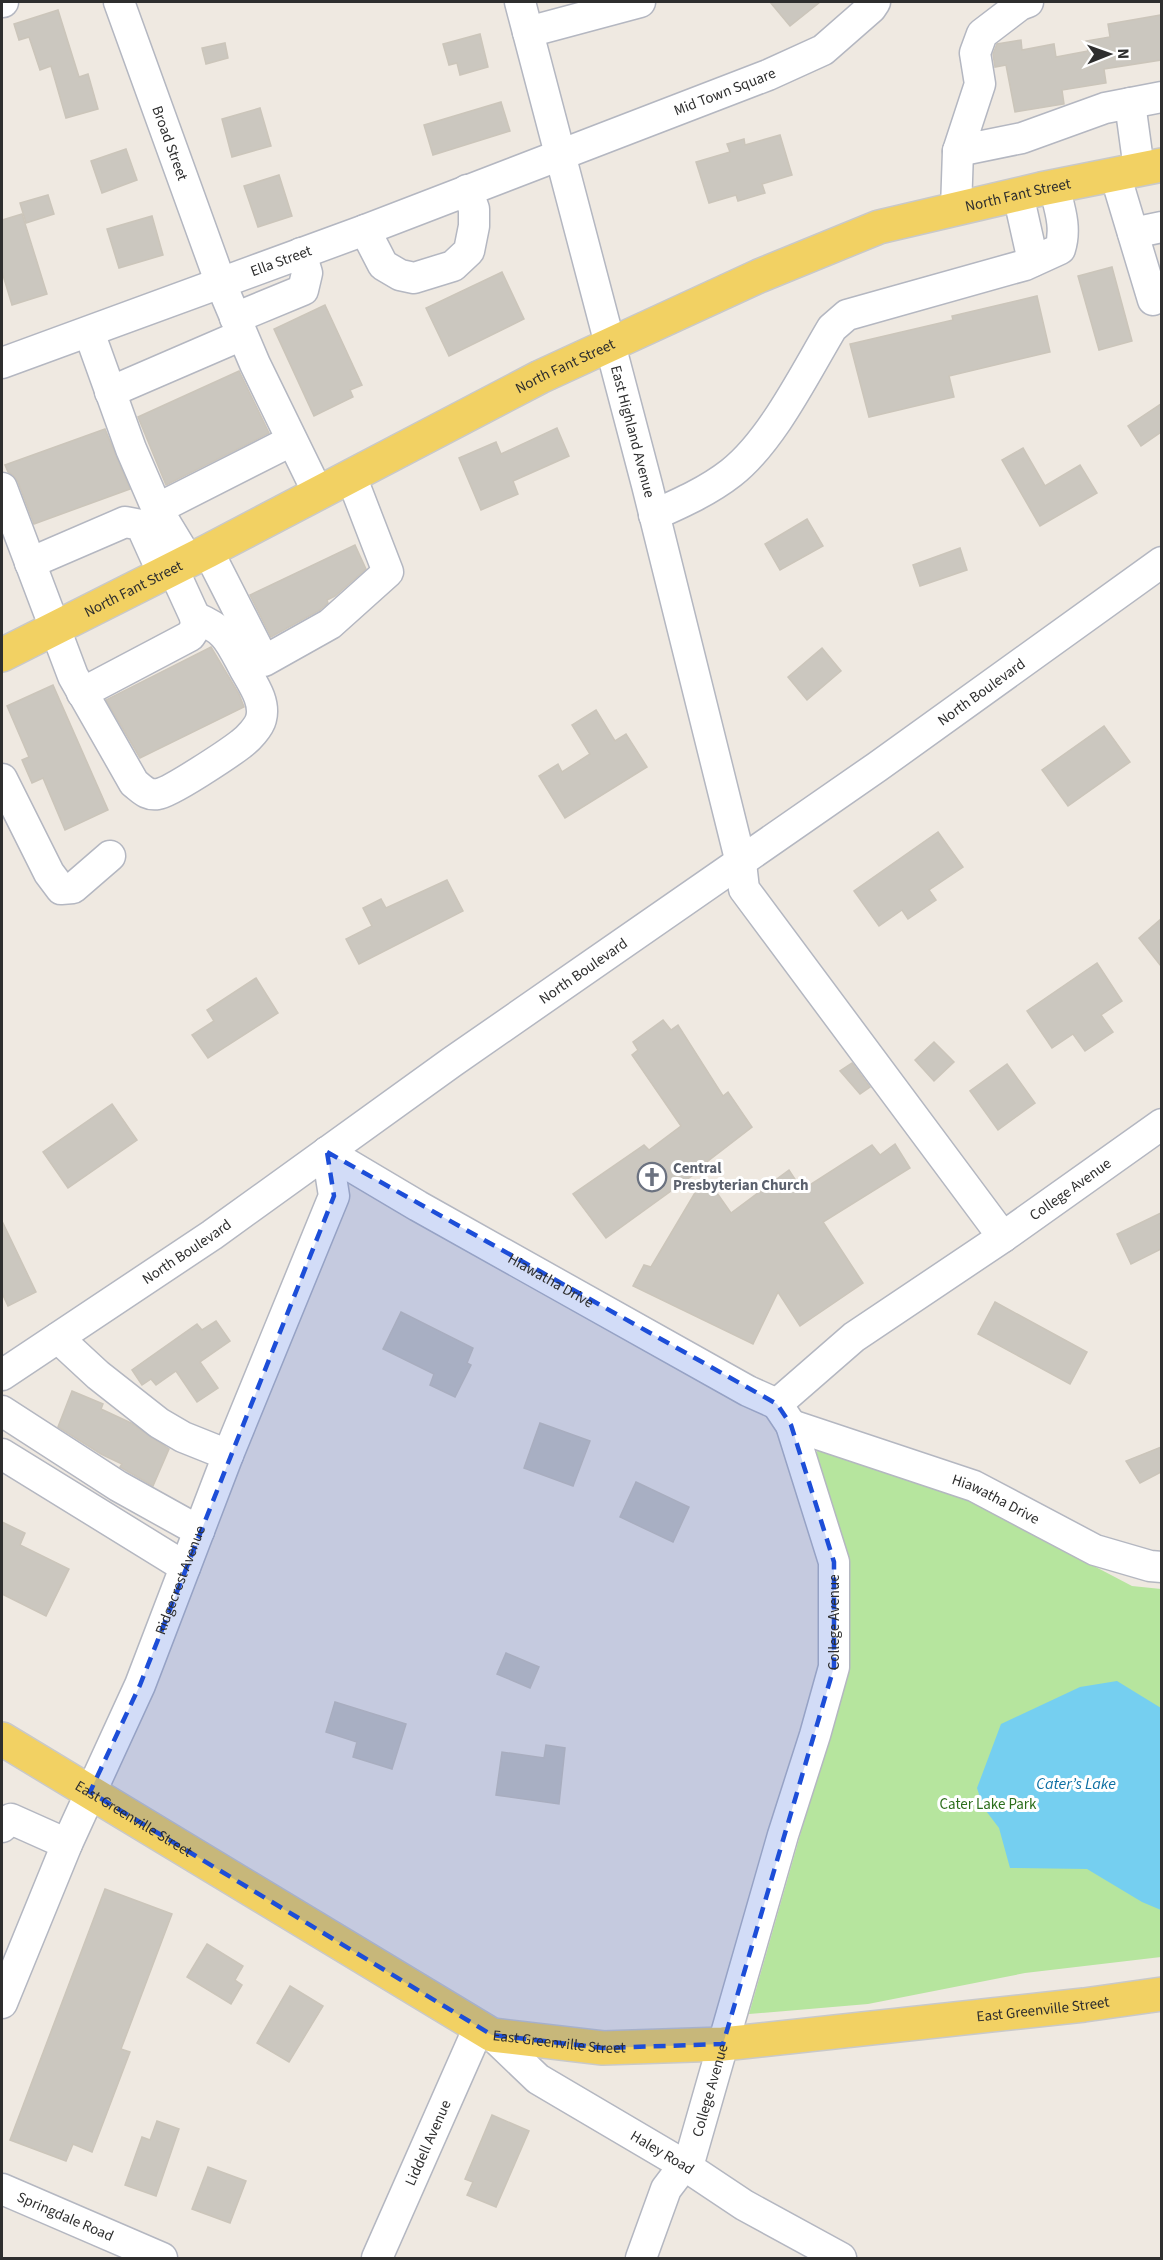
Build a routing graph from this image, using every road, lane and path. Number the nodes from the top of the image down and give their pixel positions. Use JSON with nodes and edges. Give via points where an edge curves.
{"nodes":[{"id":1,"x":119,"y":2,"type":"edge"},
{"id":2,"x":520,"y":2,"type":"edge"},
{"id":3,"x":640,"y":2,"type":"edge"},
{"id":4,"x":875,"y":2,"type":"edge"},
{"id":5,"x":1028,"y":2,"type":"edge"},
{"id":6,"x":590,"y":8,"type":"edge"},
{"id":7,"x":528,"y":32,"type":"junction"},
{"id":8,"x":1161,"y":97,"type":"edge"},
{"id":9,"x":1130,"y":103,"type":"junction"},
{"id":10,"x":958,"y":150,"type":"junction"},
{"id":11,"x":560,"y":154,"type":"junction"},
{"id":12,"x":1138,"y":169,"type":"edge"},
{"id":13,"x":1054,"y":186,"type":"junction"},
{"id":14,"x":467,"y":190,"type":"junction"},
{"id":15,"x":1018,"y":194,"type":"junction"},
{"id":16,"x":956,"y":209,"type":"junction"},
{"id":17,"x":365,"y":230,"type":"junction"},
{"id":18,"x":1147,"y":230,"type":"edge"},
{"id":19,"x":301,"y":254,"type":"junction"},
{"id":20,"x":1033,"y":261,"type":"junction"},
{"id":21,"x":221,"y":284,"type":"junction"},
{"id":22,"x":1153,"y":300,"type":"dead end"},
{"id":23,"x":239,"y":326,"type":"junction"},
{"id":24,"x":89,"y":332,"type":"junction"},
{"id":25,"x":610,"y":345,"type":"junction"},
{"id":26,"x":2,"y":363,"type":"edge"},
{"id":27,"x":110,"y":392,"type":"junction"},
{"id":28,"x":291,"y":441,"type":"junction"},
{"id":29,"x":351,"y":476,"type":"junction"},
{"id":30,"x":2,"y":488,"type":"edge"},
{"id":31,"x":318,"y":493,"type":"junction"},
{"id":32,"x":157,"y":509,"type":"junction"},
{"id":33,"x":654,"y":515,"type":"junction"},
{"id":34,"x":1161,"y":562,"type":"edge"},
{"id":35,"x":30,"y":564,"type":"junction"},
{"id":36,"x":183,"y":564,"type":"junction"},
{"id":37,"x":195,"y":617,"type":"junction"},
{"id":38,"x":56,"y":629,"type":"junction"},
{"id":39,"x":2,"y":655,"type":"edge"},
{"id":40,"x":82,"y":693,"type":"junction"},
{"id":41,"x":2,"y":779,"type":"edge"},
{"id":42,"x":110,"y":856,"type":"dead end"},
{"id":43,"x":741,"y":863,"type":"junction"},
{"id":44,"x":1161,"y":1124,"type":"edge"},
{"id":45,"x":327,"y":1152,"type":"junction"},
{"id":46,"x":1003,"y":1237,"type":"junction"},
{"id":47,"x":58,"y":1338,"type":"junction"},
{"id":48,"x":2,"y":1375,"type":"edge"},
{"id":49,"x":2,"y":1411,"type":"edge"},
{"id":50,"x":784,"y":1415,"type":"junction"},
{"id":51,"x":2,"y":1454,"type":"edge"},
{"id":52,"x":228,"y":1455,"type":"junction"},
{"id":53,"x":199,"y":1531,"type":"junction"},
{"id":54,"x":185,"y":1567,"type":"junction"},
{"id":55,"x":1161,"y":1568,"type":"edge"},
{"id":56,"x":2,"y":1739,"type":"edge"},
{"id":57,"x":90,"y":1792,"type":"junction"},
{"id":58,"x":2,"y":1827,"type":"edge"},
{"id":59,"x":67,"y":1844,"type":"junction"},
{"id":60,"x":1161,"y":1994,"type":"edge"},
{"id":61,"x":2,"y":2002,"type":"edge"},
{"id":62,"x":486,"y":2031,"type":"junction"},
{"id":63,"x":723,"y":2044,"type":"junction"},
{"id":64,"x":684,"y":2165,"type":"junction"},
{"id":65,"x":2,"y":2189,"type":"edge"},
{"id":66,"x":146,"y":2255,"type":"edge"},
{"id":67,"x":377,"y":2259,"type":"edge"},
{"id":68,"x":640,"y":2259,"type":"edge"},
{"id":69,"x":841,"y":2259,"type":"edge"}],
"edges":[{"from":1,"to":21,"type":"street","name":"Broad Street"},
{"from":2,"to":7,"type":"street","name":"East Highland Avenue"},
{"from":3,"to":6,"type":"street"},
{"from":4,"to":11,"type":"street","name":"Mid Town Square","via":[[823,50],[768,75]]},
{"from":5,"to":10,"type":"street","via":[[982,34],[975,52],[980,84]]},
{"from":6,"to":7,"type":"street"},
{"from":7,"to":11,"type":"street","name":"East Highland Avenue"},
{"from":8,"to":9,"type":"street"},
{"from":9,"to":10,"type":"street","via":[[1022,138]]},
{"from":9,"to":12,"type":"street"},
{"from":10,"to":16,"type":"street"},
{"from":11,"to":14,"type":"street","name":"Ella Street"},
{"from":11,"to":25,"type":"street","name":"East Highland Avenue"},
{"from":12,"to":13,"type":"main road","name":"North Fant Street"},
{"from":12,"to":18,"type":"street"},
{"from":13,"to":15,"type":"main road","name":"North Fant Street"},
{"from":13,"to":20,"type":"street","via":[[1064,237],[1060,249]]},
{"from":14,"to":17,"type":"street","name":"Ella Street"},
{"from":14,"to":17,"type":"street","via":[[474,208],[474,226],[469,251],[453,266],[414,278],[400,275],[383,265]]},
{"from":15,"to":16,"type":"main road","name":"North Fant Street"},
{"from":15,"to":20,"type":"street"},
{"from":16,"to":25,"type":"main road","name":"North Fant Street","via":[[879,227],[759,276]]},
{"from":17,"to":19,"type":"street","name":"Ella Street"},
{"from":18,"to":22,"type":"street"},
{"from":19,"to":21,"type":"street","name":"Ella Street"},
{"from":19,"to":23,"type":"street","via":[[307,273],[303,290]]},
{"from":20,"to":33,"type":"street","via":[[847,315],[832,328],[769,432],[733,472],[692,499]]},
{"from":21,"to":23,"type":"street","name":"Broad Street"},
{"from":21,"to":24,"type":"street","name":"Ella Street"},
{"from":23,"to":27,"type":"street"},
{"from":23,"to":28,"type":"street","name":"Broad Street"},
{"from":24,"to":26,"type":"street","name":"Ella Street"},
{"from":24,"to":27,"type":"street"},
{"from":25,"to":29,"type":"main road","name":"North Fant Street","via":[[540,377]]},
{"from":25,"to":33,"type":"street","name":"East Highland Avenue"},
{"from":27,"to":32,"type":"street"},
{"from":28,"to":31,"type":"street","name":"Broad Street"},
{"from":28,"to":32,"type":"street"},
{"from":29,"to":31,"type":"main road","name":"North Fant Street"},
{"from":29,"to":36,"type":"street","via":[[388,572],[330,624],[264,661]]},
{"from":30,"to":35,"type":"street"},
{"from":31,"to":36,"type":"main road","name":"North Fant Street"},
{"from":32,"to":36,"type":"street"},
{"from":33,"to":43,"type":"street","name":"East Highland Avenue"},
{"from":34,"to":43,"type":"street","name":"North Boulevard"},
{"from":35,"to":36,"type":"street","via":[[125,522],[141,525]]},
{"from":35,"to":38,"type":"street"},
{"from":36,"to":37,"type":"street"},
{"from":36,"to":38,"type":"main road","name":"North Fant Street"},
{"from":37,"to":40,"type":"street","via":[[196,627],[190,636]]},
{"from":37,"to":40,"type":"street","via":[[218,627],[227,636],[259,697],[261,722],[243,743],[172,788],[147,794],[134,783]]},
{"from":38,"to":39,"type":"main road","name":"North Fant Street"},
{"from":38,"to":40,"type":"street"},
{"from":41,"to":42,"type":"street","via":[[49,873],[61,889],[73,888]]},
{"from":43,"to":45,"type":"street","name":"North Boulevard"},
{"from":43,"to":46,"type":"street","name":"East Highland Avenue","via":[[744,889]]},
{"from":44,"to":46,"type":"street","name":"College Avenue"},
{"from":45,"to":47,"type":"street","name":"North Boulevard"},
{"from":45,"to":50,"type":"street","name":"Hiawatha Drive"},
{"from":45,"to":52,"type":"street","name":"Ridgecrest Avenue","via":[[334,1196]]},
{"from":46,"to":50,"type":"street","name":"College Avenue","via":[[854,1337]]},
{"from":47,"to":48,"type":"street","name":"North Boulevard"},
{"from":47,"to":52,"type":"street","via":[[159,1423]]},
{"from":49,"to":53,"type":"street","via":[[118,1486]]},
{"from":50,"to":55,"type":"street","name":"Hiawatha Drive","via":[[974,1486],[1095,1550]]},
{"from":50,"to":63,"type":"street","name":"College Avenue","via":[[834,1562],[834,1667]]},
{"from":51,"to":54,"type":"street"},
{"from":52,"to":53,"type":"street","name":"Ridgecrest Avenue"},
{"from":53,"to":54,"type":"street","name":"Ridgecrest Avenue"},
{"from":54,"to":57,"type":"street","name":"Ridgecrest Avenue","via":[[140,1685]]},
{"from":56,"to":57,"type":"main road","name":"East Greenville Street"},
{"from":57,"to":59,"type":"street","name":"Ridgecrest Avenue"},
{"from":57,"to":62,"type":"main road","name":"East Greenville Street"},
{"from":58,"to":59,"type":"street","via":[[11,1819]]},
{"from":59,"to":61,"type":"street","name":"Ridgecrest Avenue"},
{"from":60,"to":63,"type":"main road","name":"East Greenville Street"},
{"from":62,"to":63,"type":"main road","name":"East Greenville Street","via":[[603,2048]]},
{"from":62,"to":64,"type":"street","name":"Haley Road","via":[[538,2079]]},
{"from":62,"to":67,"type":"street","name":"Liddell Avenue"},
{"from":63,"to":64,"type":"street","name":"College Avenue","via":[[691,2156]]},
{"from":64,"to":68,"type":"street","name":"College Avenue","via":[[666,2189]]},
{"from":64,"to":69,"type":"street","name":"Haley Road","via":[[744,2205]]},
{"from":65,"to":66,"type":"street","name":"Springdale Road"}]}
